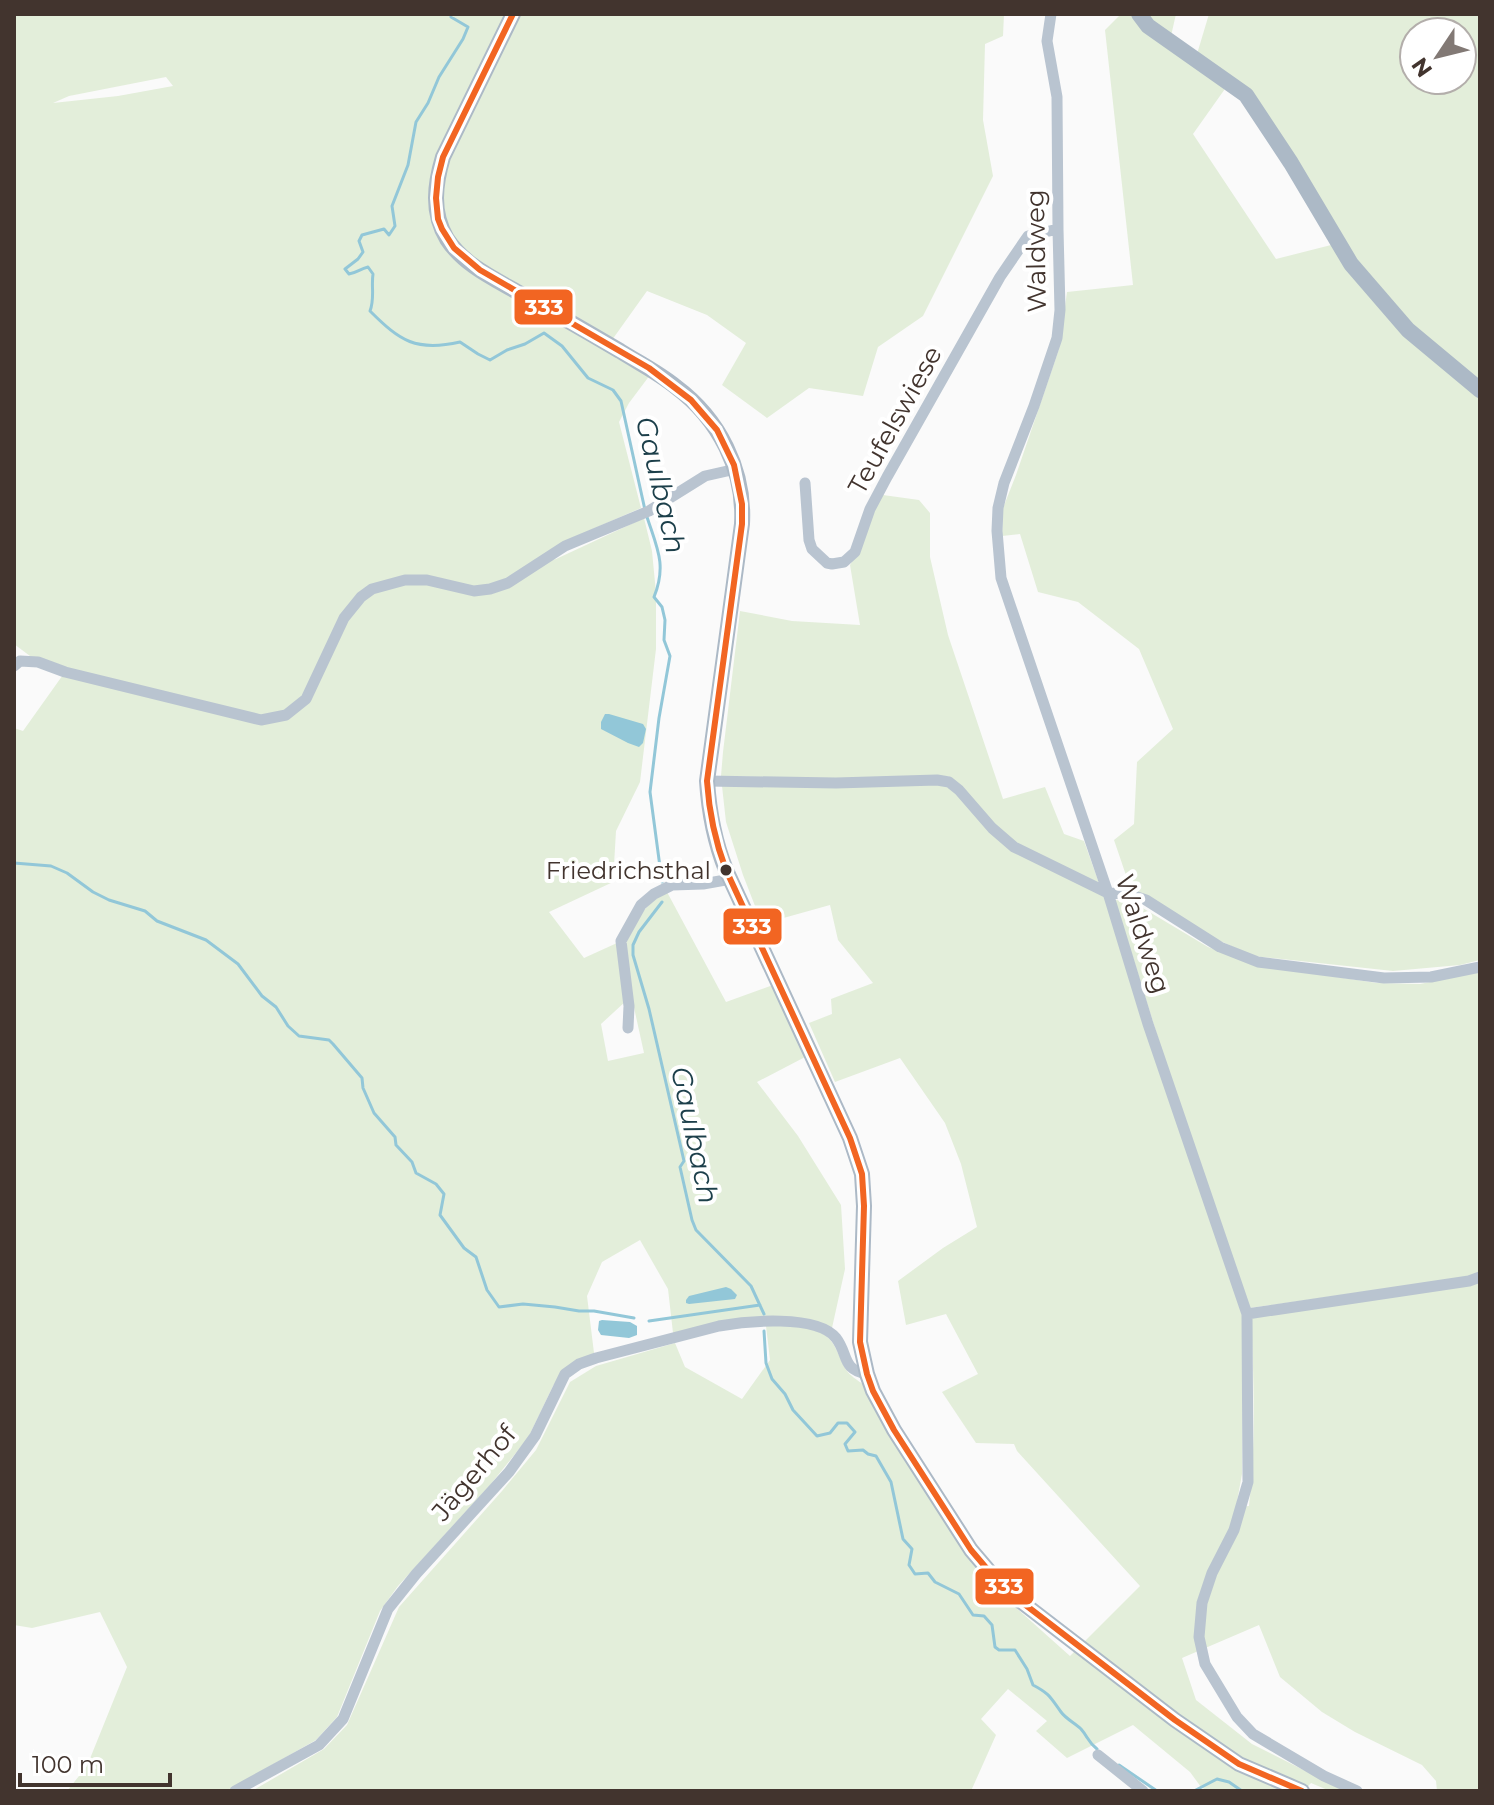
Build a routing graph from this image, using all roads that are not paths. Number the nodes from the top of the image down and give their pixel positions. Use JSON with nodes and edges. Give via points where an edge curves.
{"nodes":[{"id":1,"x":513,"y":14,"type":"edge"},
{"id":2,"x":1051,"y":14,"type":"edge"},
{"id":3,"x":1139,"y":14,"type":"edge"},
{"id":4,"x":1058,"y":229,"type":"junction"},
{"id":5,"x":1480,"y":390,"type":"edge"},
{"id":6,"x":736,"y":469,"type":"junction"},
{"id":7,"x":805,"y":483,"type":"dead end"},
{"id":8,"x":14,"y":666,"type":"edge"},
{"id":9,"x":707,"y":781,"type":"junction"},
{"id":10,"x":731,"y":879,"type":"junction"},
{"id":11,"x":1108,"y":893,"type":"junction"},
{"id":12,"x":1480,"y":967,"type":"edge"},
{"id":13,"x":628,"y":1028,"type":"dead end"},
{"id":14,"x":1480,"y":1277,"type":"edge"},
{"id":15,"x":1247,"y":1314,"type":"junction"},
{"id":16,"x":867,"y":1374,"type":"junction"},
{"id":17,"x":1098,"y":1755,"type":"dead end"},
{"id":18,"x":235,"y":1791,"type":"edge"},
{"id":19,"x":1143,"y":1791,"type":"edge"},
{"id":20,"x":1302,"y":1791,"type":"edge"},
{"id":21,"x":1357,"y":1791,"type":"edge"}],
"edges":[{"from":1,"to":6,"type":"main road","via":[[435,182],[436,207],[446,236],[482,271],[677,387],[711,422]]},
{"from":2,"to":4,"type":"street","name":"Waldweg","via":[[1047,41],[1057,97]]},
{"from":3,"to":5,"type":"main road","via":[[1148,26],[1246,95],[1351,264],[1408,330]]},
{"from":4,"to":7,"type":"street","name":"Teufelswiese","via":[[1028,236],[1000,277],[870,509],[855,552],[844,562],[827,563],[812,549]]},
{"from":4,"to":11,"type":"street","name":"Waldweg","via":[[1057,338],[1004,483],[997,531],[1001,578]]},
{"from":6,"to":8,"type":"street","via":[[705,476],[645,513],[565,546],[490,589],[474,591],[427,580],[372,589],[344,618],[306,699],[286,715],[261,720],[29,660]]},
{"from":6,"to":9,"type":"main road","via":[[742,524]]},
{"from":9,"to":10,"type":"main road","via":[[716,844]]},
{"from":9,"to":11,"type":"street","via":[[949,782],[1014,847]]},
{"from":10,"to":13,"type":"street","via":[[672,885],[641,905],[621,941]]},
{"from":10,"to":16,"type":"main road","via":[[859,1162],[864,1190],[860,1333]]},
{"from":11,"to":12,"type":"street","via":[[1146,900],[1220,947],[1258,962],[1384,978],[1431,977]]},
{"from":11,"to":15,"type":"street","name":"Waldweg"},
{"from":14,"to":15,"type":"street"},
{"from":15,"to":21,"type":"street","name":"Waldweg","via":[[1248,1482],[1202,1603],[1201,1650],[1222,1693],[1253,1734]]},
{"from":16,"to":18,"type":"street","name":"Jägerhof","via":[[849,1367],[828,1330],[787,1323],[719,1326],[579,1364],[565,1374],[535,1436],[509,1472],[388,1609],[343,1719],[319,1745]]},
{"from":16,"to":20,"type":"main road","via":[[916,1465],[994,1577],[1175,1720],[1239,1764]]},
{"from":17,"to":19,"type":"street"}]}
